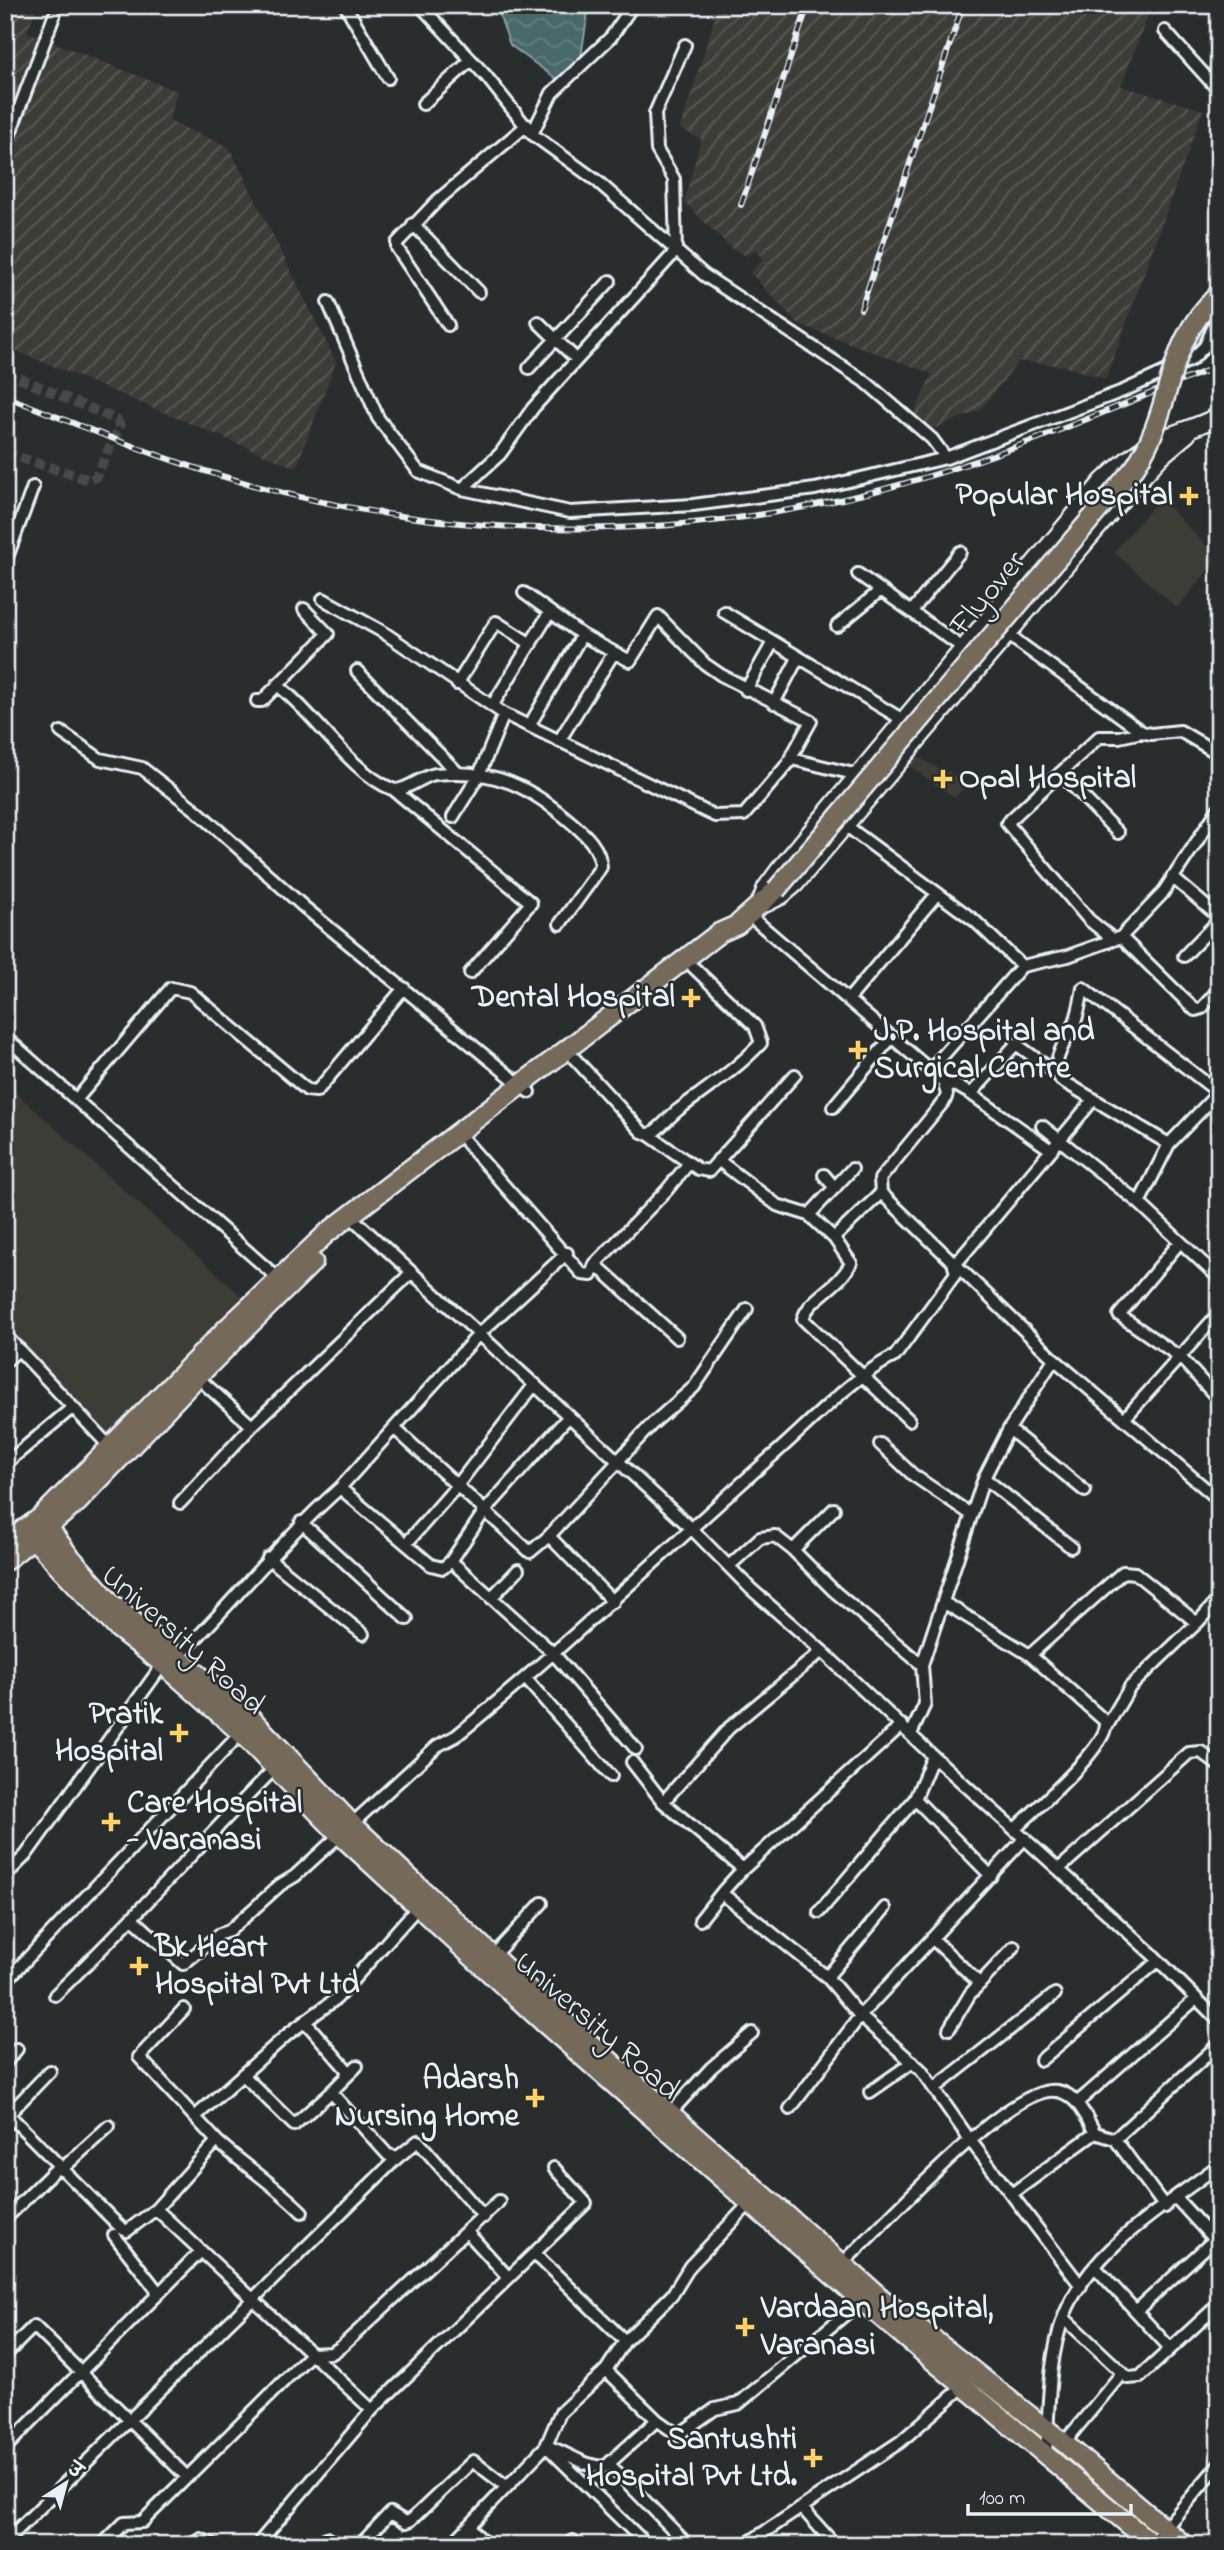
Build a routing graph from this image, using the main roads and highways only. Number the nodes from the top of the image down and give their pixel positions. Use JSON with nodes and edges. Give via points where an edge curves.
{"nodes":[{"id":1,"x":1219,"y":294,"type":"edge"},
{"id":2,"x":748,"y":916,"type":"junction"},
{"id":3,"x":526,"y":1089,"type":"junction"},
{"id":4,"x":353,"y":1219,"type":"junction"},
{"id":5,"x":283,"y":1283,"type":"junction"},
{"id":6,"x":45,"y":1522,"type":"junction"},
{"id":7,"x":29,"y":1534,"type":"junction"},
{"id":8,"x":8,"y":1551,"type":"edge"},
{"id":9,"x":60,"y":1557,"type":"junction"},
{"id":10,"x":171,"y":1660,"type":"junction"},
{"id":11,"x":345,"y":1829,"type":"junction"},
{"id":12,"x":461,"y":1937,"type":"junction"},
{"id":13,"x":837,"y":2269,"type":"junction"},
{"id":14,"x":868,"y":2296,"type":"junction"},
{"id":15,"x":1152,"y":2544,"type":"edge"},
{"id":16,"x":1184,"y":2545,"type":"edge"}],
"edges":[{"from":1,"to":2,"type":"main road","name":"Flyover","bridge":true,"via":[[1183,338],[1158,425],[1135,467],[776,890]]},
{"from":2,"to":3,"type":"main road","via":[[719,933]]},
{"from":2,"to":3,"type":"main road","via":[[728,940],[574,1058]]},
{"from":3,"to":4,"type":"main road"},
{"from":3,"to":4,"type":"main road","via":[[465,1141]]},
{"from":4,"to":5,"type":"main road"},
{"from":5,"to":6,"type":"main road","via":[[111,1448]]},
{"from":5,"to":6,"type":"main road","via":[[86,1493]]},
{"from":6,"to":7,"type":"main road"},
{"from":6,"to":9,"type":"main road"},
{"from":7,"to":8,"type":"main road"},
{"from":7,"to":9,"type":"main road","name":"University Road"},
{"from":9,"to":10,"type":"main road","name":"University Road","via":[[116,1627]]},
{"from":10,"to":11,"type":"main road","name":"University Road","via":[[276,1767]]},
{"from":10,"to":11,"type":"main road","via":[[248,1715]]},
{"from":11,"to":12,"type":"main road"},
{"from":11,"to":12,"type":"main road","name":"University Road","via":[[417,1909]]},
{"from":12,"to":13,"type":"main road","name":"University Road","via":[[751,2202]]},
{"from":12,"to":13,"type":"main road","via":[[493,1956],[671,2112]]},
{"from":13,"to":14,"type":"main road","name":"University Road"},
{"from":14,"to":15,"type":"main road","name":"University Road"},
{"from":14,"to":16,"type":"main road","via":[[1064,2443]]}]}
